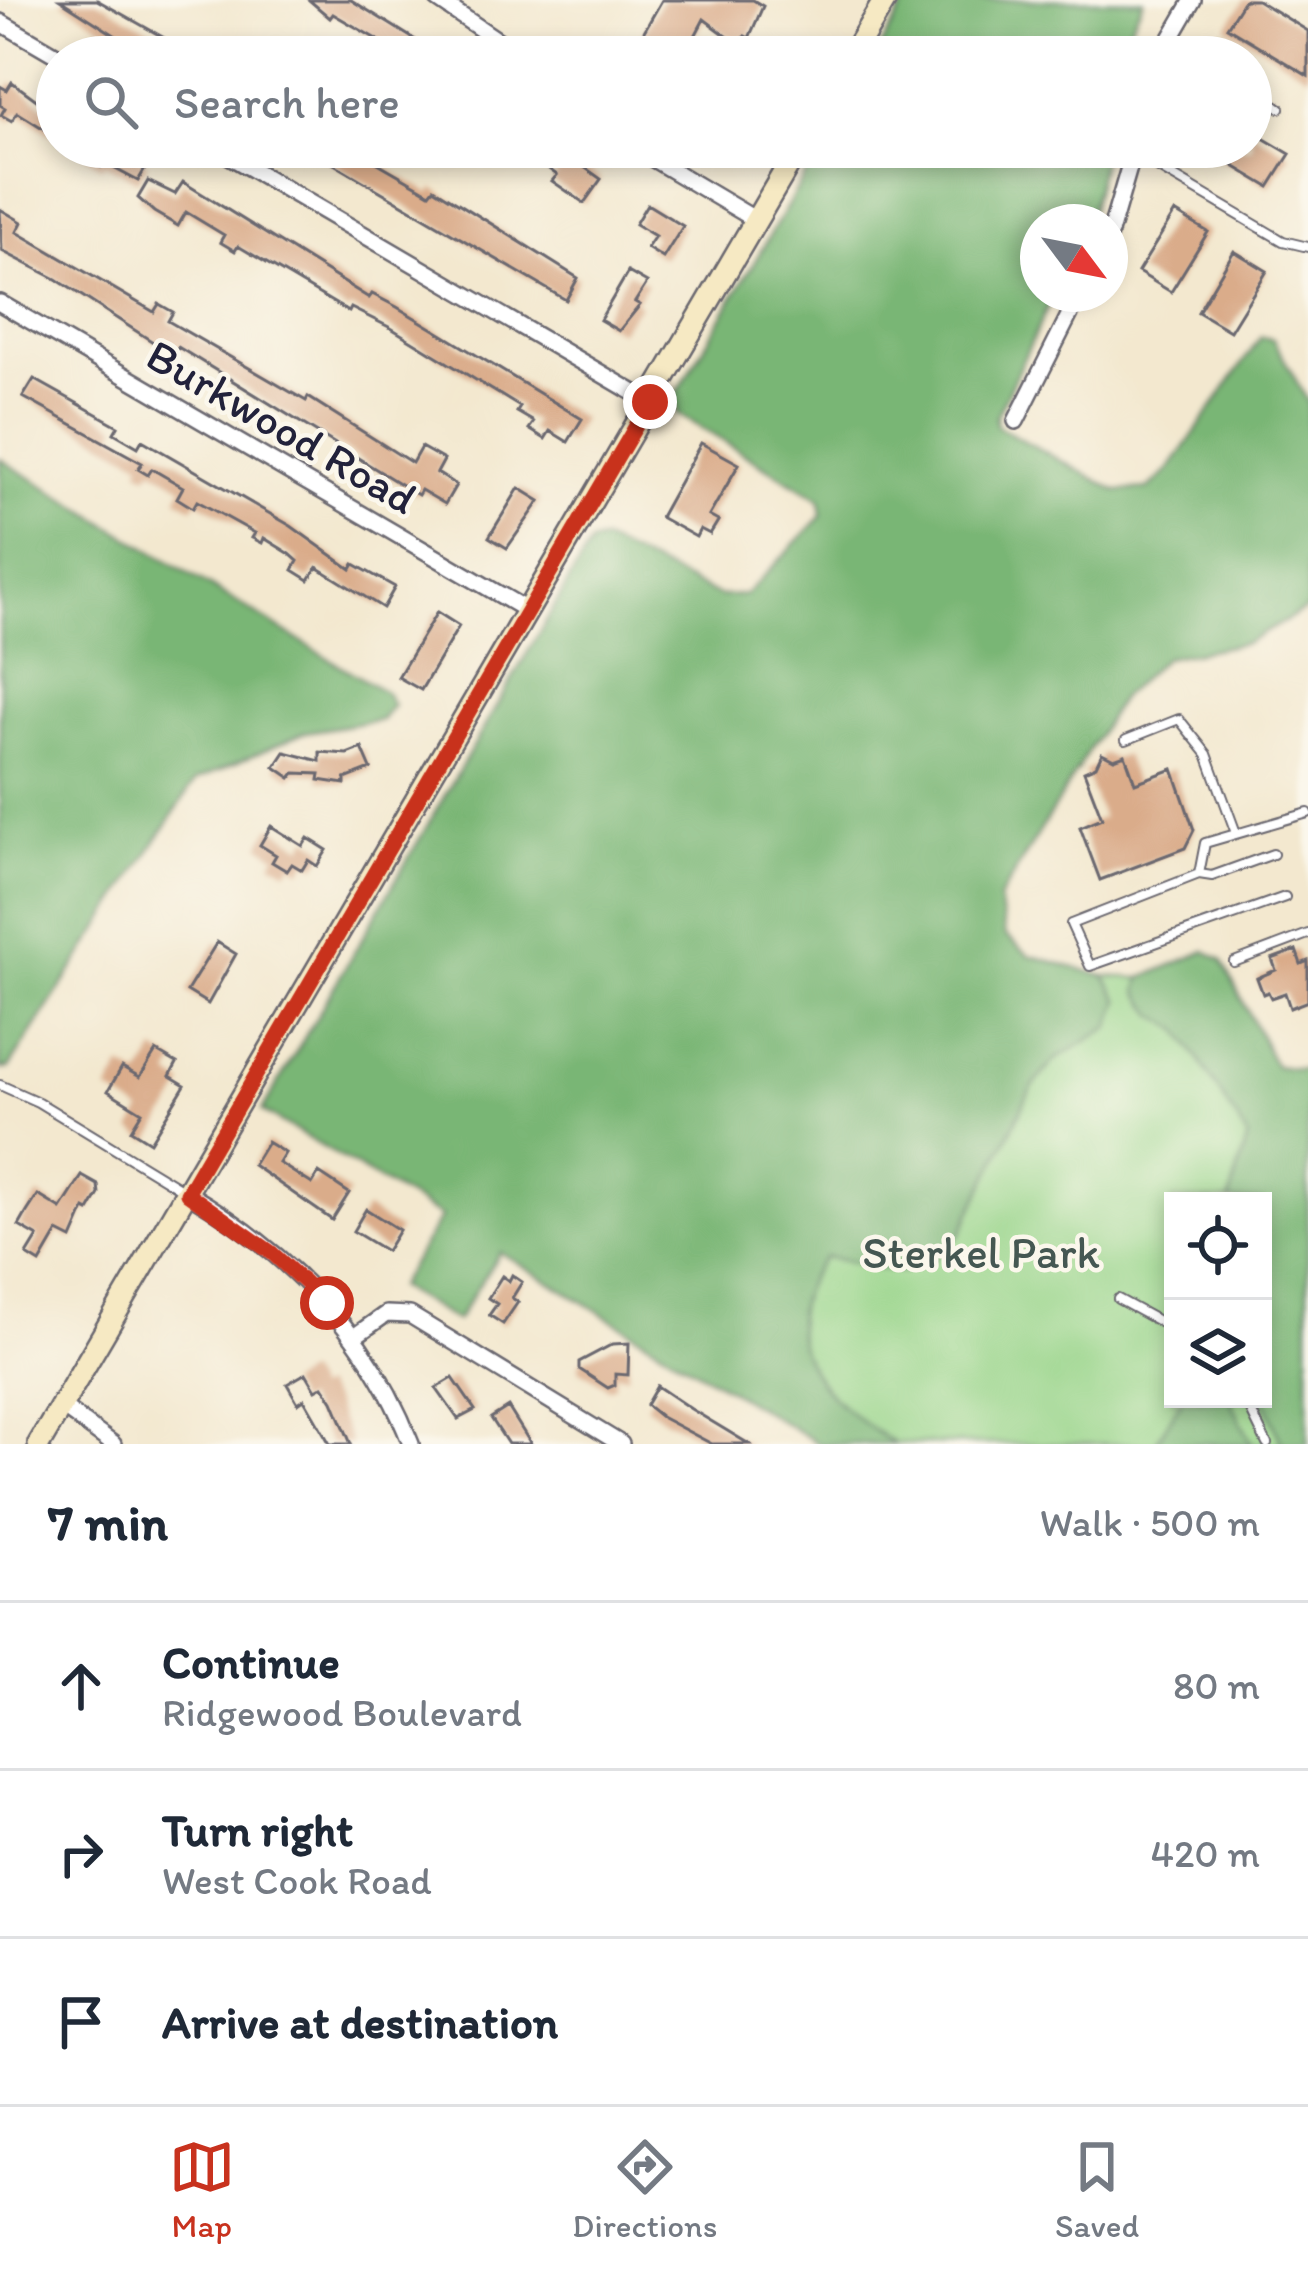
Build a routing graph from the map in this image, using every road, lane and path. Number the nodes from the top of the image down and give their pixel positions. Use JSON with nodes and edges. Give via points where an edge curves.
{"nodes":[{"id":1,"x":438,"y":0,"type":"edge"},
{"id":2,"x":885,"y":0,"type":"edge"},
{"id":3,"x":1193,"y":0,"type":"edge"},
{"id":4,"x":0,"y":22,"type":"edge"},
{"id":5,"x":491,"y":36,"type":"edge"},
{"id":6,"x":864,"y":36,"type":"edge"},
{"id":7,"x":1172,"y":36,"type":"edge"},
{"id":8,"x":36,"y":43,"type":"edge"},
{"id":9,"x":1272,"y":103,"type":"edge"},
{"id":10,"x":1280,"y":108,"type":"dead end"},
{"id":11,"x":250,"y":168,"type":"edge"},
{"id":12,"x":668,"y":168,"type":"edge"},
{"id":13,"x":787,"y":168,"type":"edge"},
{"id":14,"x":1130,"y":168,"type":"edge"},
{"id":15,"x":1164,"y":168,"type":"edge"},
{"id":16,"x":1119,"y":204,"type":"edge"},
{"id":17,"x":756,"y":220,"type":"junction"},
{"id":18,"x":1308,"y":247,"type":"edge"},
{"id":19,"x":0,"y":303,"type":"edge"},
{"id":20,"x":1071,"y":312,"type":"edge"},
{"id":21,"x":650,"y":402,"type":"junction"},
{"id":22,"x":1016,"y":421,"type":"dead end"},
{"id":23,"x":528,"y":611,"type":"junction"},
{"id":24,"x":1126,"y":740,"type":"dead end"},
{"id":25,"x":1308,"y":813,"type":"edge"},
{"id":26,"x":1237,"y":833,"type":"junction"},
{"id":27,"x":1274,"y":854,"type":"dead end"},
{"id":28,"x":1199,"y":874,"type":"junction"},
{"id":29,"x":1285,"y":897,"type":"dead end"},
{"id":30,"x":1308,"y":934,"type":"edge"},
{"id":31,"x":1234,"y":962,"type":"dead end"},
{"id":32,"x":0,"y":1085,"type":"edge"},
{"id":33,"x":187,"y":1193,"type":"junction"},
{"id":34,"x":1118,"y":1299,"type":"dead end"},
{"id":35,"x":1164,"y":1324,"type":"edge"},
{"id":36,"x":356,"y":1336,"type":"junction"},
{"id":37,"x":61,"y":1406,"type":"junction"},
{"id":38,"x":1249,"y":1408,"type":"edge"},
{"id":39,"x":38,"y":1444,"type":"edge"},
{"id":40,"x":113,"y":1444,"type":"edge"},
{"id":41,"x":411,"y":1444,"type":"edge"},
{"id":42,"x":621,"y":1444,"type":"edge"},
{"id":43,"x":1267,"y":1444,"type":"edge"}],
"edges":[{"from":1,"to":5,"type":"street"},
{"from":2,"to":6,"type":"main road"},
{"from":3,"to":7,"type":"street"},
{"from":4,"to":8,"type":"street"},
{"from":9,"to":10,"type":"lane"},
{"from":11,"to":21,"type":"street"},
{"from":12,"to":17,"type":"street"},
{"from":13,"to":17,"type":"main road"},
{"from":14,"to":16,"type":"street"},
{"from":15,"to":18,"type":"lane","via":[[1283,241]]},
{"from":17,"to":21,"type":"main road"},
{"from":19,"to":23,"type":"street","name":"Burkwood Road"},
{"from":20,"to":22,"type":"street"},
{"from":21,"to":23,"type":"main road"},
{"from":23,"to":33,"type":"main road"},
{"from":24,"to":26,"type":"lane","via":[[1179,719],[1207,754]]},
{"from":25,"to":26,"type":"lane"},
{"from":26,"to":28,"type":"lane","via":[[1205,843]]},
{"from":27,"to":28,"type":"lane"},
{"from":28,"to":29,"type":"lane","via":[[1071,924],[1090,966]]},
{"from":30,"to":31,"type":"lane"},
{"from":32,"to":33,"type":"lane"},
{"from":33,"to":36,"type":"street","via":[[272,1253]]},
{"from":33,"to":37,"type":"main road"},
{"from":34,"to":35,"type":"lane"},
{"from":36,"to":41,"type":"street"},
{"from":36,"to":42,"type":"street","via":[[386,1314],[410,1315]]},
{"from":37,"to":39,"type":"main road"},
{"from":37,"to":40,"type":"street"},
{"from":38,"to":43,"type":"lane"}]}
